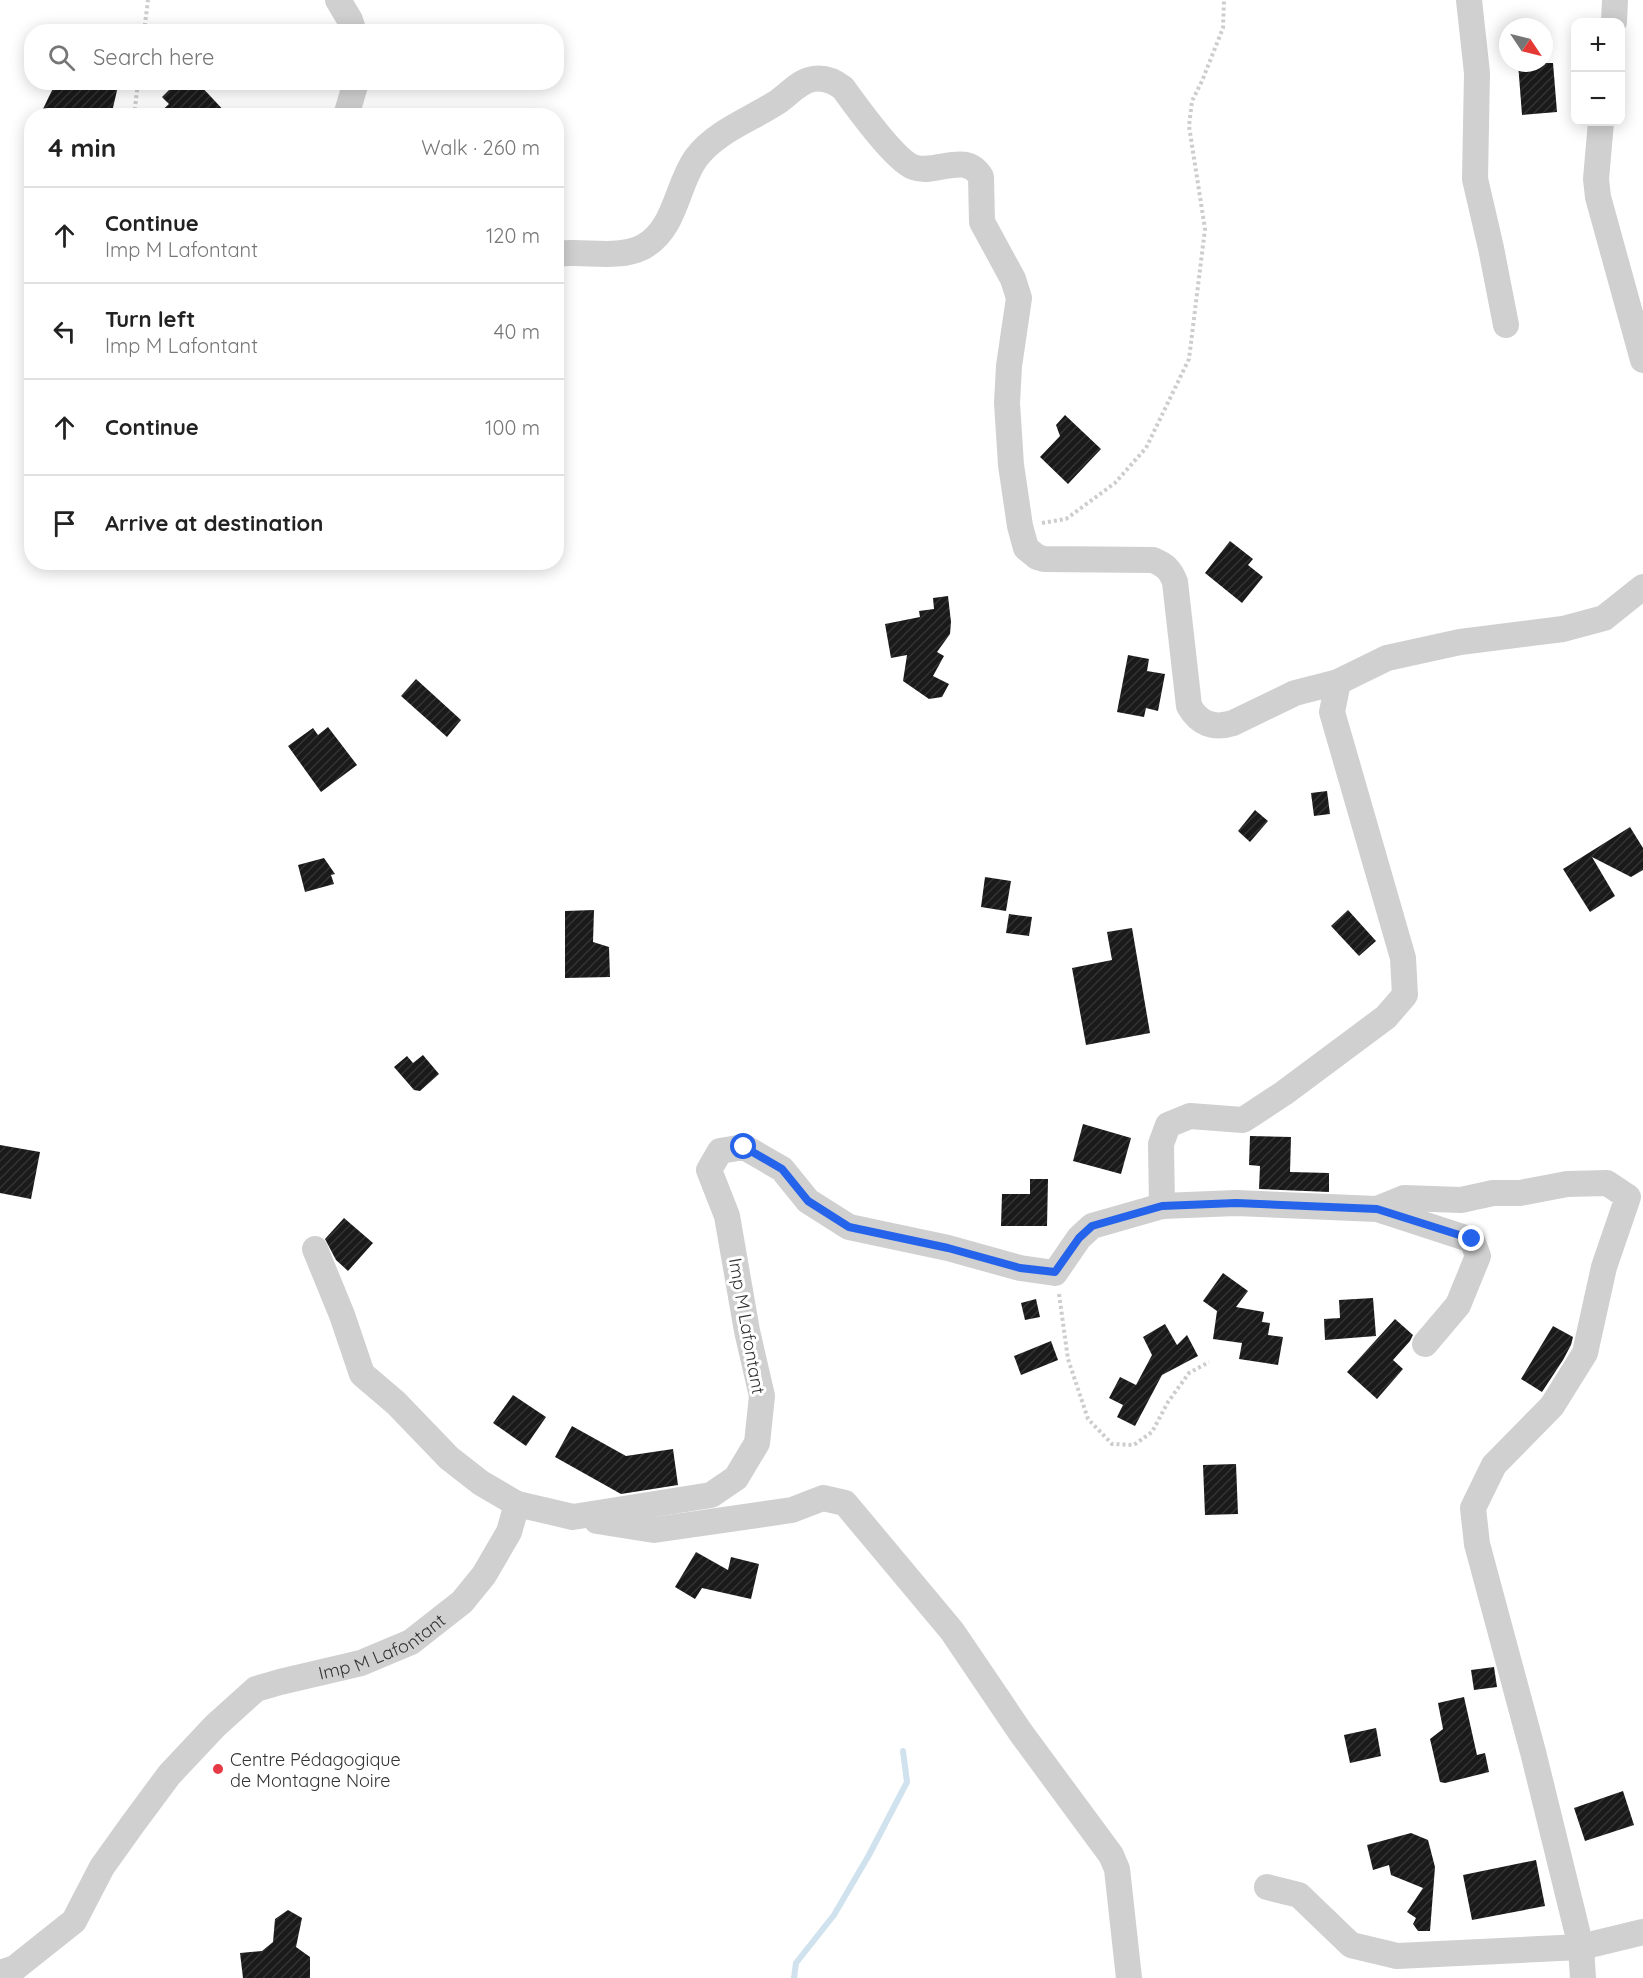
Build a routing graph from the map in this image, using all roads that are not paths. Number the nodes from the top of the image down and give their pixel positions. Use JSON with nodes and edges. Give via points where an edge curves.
{"nodes":[{"id":1,"x":338,"y":0,"type":"edge"},
{"id":2,"x":1468,"y":0,"type":"edge"},
{"id":3,"x":1615,"y":0,"type":"edge"},
{"id":4,"x":1614,"y":18,"type":"edge"},
{"id":5,"x":351,"y":24,"type":"edge"},
{"id":6,"x":354,"y":90,"type":"edge"},
{"id":7,"x":348,"y":108,"type":"edge"},
{"id":8,"x":1601,"y":126,"type":"edge"},
{"id":9,"x":564,"y":253,"type":"edge"},
{"id":10,"x":1506,"y":325,"type":"dead end"},
{"id":11,"x":1643,"y":360,"type":"edge"},
{"id":12,"x":1643,"y":588,"type":"edge"},
{"id":13,"x":1338,"y":682,"type":"junction"},
{"id":14,"x":1162,"y":1206,"type":"junction"},
{"id":15,"x":1377,"y":1209,"type":"junction"},
{"id":16,"x":315,"y":1249,"type":"dead end"},
{"id":17,"x":1425,"y":1344,"type":"dead end"},
{"id":18,"x":517,"y":1504,"type":"junction"},
{"id":19,"x":573,"y":1517,"type":"junction"},
{"id":20,"x":1267,"y":1887,"type":"dead end"},
{"id":21,"x":1643,"y":1932,"type":"edge"},
{"id":22,"x":1581,"y":1947,"type":"junction"},
{"id":23,"x":0,"y":1973,"type":"edge"},
{"id":24,"x":1128,"y":1978,"type":"edge"},
{"id":25,"x":1583,"y":1978,"type":"edge"}],
"edges":[{"from":1,"to":5,"type":"street"},
{"from":2,"to":10,"type":"street","via":[[1477,73],[1475,179]]},
{"from":3,"to":4,"type":"street"},
{"from":6,"to":7,"type":"street"},
{"from":8,"to":11,"type":"street","via":[[1598,197]]},
{"from":9,"to":13,"type":"street","via":[[618,253],[643,246],[666,225],[690,168],[708,146],[806,81],[815,78],[835,82],[906,164],[919,169],[967,165],[981,177],[982,222],[1014,279],[1019,298],[1007,403],[1011,465],[1026,548],[1044,559],[1153,560],[1165,565],[1175,582],[1189,706],[1206,724],[1233,723],[1294,693]]},
{"from":12,"to":13,"type":"street","via":[[1604,618],[1563,629],[1460,642],[1387,658]]},
{"from":13,"to":14,"type":"street","via":[[1332,712],[1403,958],[1405,995],[1386,1017],[1243,1120],[1190,1116],[1168,1125],[1161,1144]]},
{"from":14,"to":15,"type":"street","via":[[1236,1203]]},
{"from":14,"to":19,"type":"street","name":"Imp M Lafontant","via":[[1092,1226],[1055,1272],[1020,1268],[849,1227],[808,1201],[782,1169],[744,1147],[720,1151],[709,1170],[727,1216],[762,1396],[757,1443],[736,1478],[711,1495]]},
{"from":15,"to":17,"type":"street","via":[[1472,1239],[1478,1256],[1458,1305]]},
{"from":15,"to":22,"type":"street","via":[[1404,1198],[1461,1200],[1493,1192],[1520,1193],[1568,1184],[1607,1183],[1628,1197],[1604,1267],[1585,1353],[1552,1406],[1494,1465],[1473,1508],[1477,1544]]},
{"from":16,"to":18,"type":"street","via":[[362,1374],[449,1458]]},
{"from":18,"to":19,"type":"street","name":"Imp M Lafontant"},
{"from":18,"to":23,"type":"street","name":"Imp M Lafontant","via":[[509,1532],[484,1575],[462,1602],[411,1642],[362,1663],[256,1689],[215,1726],[169,1775],[132,1825],[102,1868],[74,1921],[15,1968]]},
{"from":19,"to":24,"type":"street","via":[[654,1530],[792,1510],[823,1498],[845,1503],[952,1631],[1021,1733],[1112,1855],[1117,1869]]},
{"from":20,"to":22,"type":"street","via":[[1299,1895],[1352,1945],[1396,1956]]},
{"from":21,"to":22,"type":"street"},
{"from":22,"to":25,"type":"street"}]}
